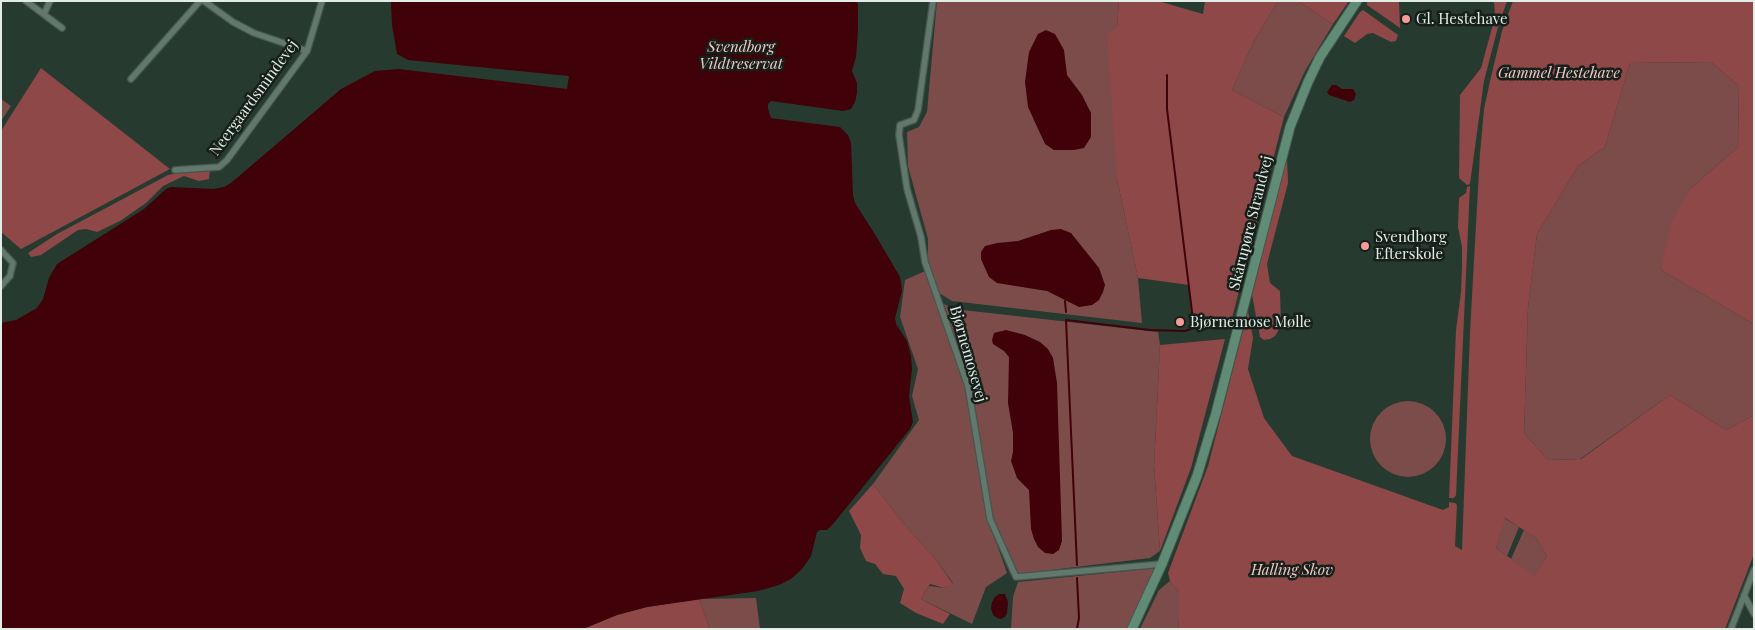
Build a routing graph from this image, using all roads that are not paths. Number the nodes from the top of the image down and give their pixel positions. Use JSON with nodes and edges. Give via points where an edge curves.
{"nodes":[{"id":1,"x":26,"y":1,"type":"edge"},
{"id":2,"x":50,"y":1,"type":"edge"},
{"id":3,"x":200,"y":1,"type":"edge"},
{"id":4,"x":204,"y":1,"type":"edge"},
{"id":5,"x":322,"y":1,"type":"edge"},
{"id":6,"x":933,"y":1,"type":"edge"},
{"id":7,"x":1356,"y":1,"type":"edge"},
{"id":8,"x":44,"y":14,"type":"junction"},
{"id":9,"x":62,"y":28,"type":"dead end"},
{"id":10,"x":307,"y":51,"type":"junction"},
{"id":11,"x":131,"y":79,"type":"dead end"},
{"id":12,"x":175,"y":170,"type":"dead end"},
{"id":13,"x":1,"y":250,"type":"edge"},
{"id":14,"x":1,"y":286,"type":"edge"},
{"id":15,"x":1162,"y":564,"type":"junction"},
{"id":16,"x":1754,"y":570,"type":"edge"},
{"id":17,"x":1744,"y":595,"type":"junction"},
{"id":18,"x":1754,"y":614,"type":"edge"},
{"id":19,"x":1132,"y":629,"type":"edge"},
{"id":20,"x":1731,"y":629,"type":"edge"}],
"edges":[{"from":1,"to":8,"type":"street"},
{"from":2,"to":8,"type":"street"},
{"from":3,"to":11,"type":"street"},
{"from":4,"to":10,"type":"street","via":[[254,33]]},
{"from":5,"to":10,"type":"street","name":"Neergaardsmindevej"},
{"from":6,"to":15,"type":"street","name":"Bjørnemosevej","via":[[918,110],[914,120],[900,125],[899,136],[907,189],[925,262],[968,386],[990,519],[1016,577]]},
{"from":7,"to":15,"type":"street","name":"Skårupøre Strandvej","via":[[1320,57],[1290,126],[1216,413]]},
{"from":8,"to":9,"type":"street"},
{"from":10,"to":12,"type":"street","name":"Neergaardsmindevej","via":[[227,160],[219,167]]},
{"from":13,"to":14,"type":"street","via":[[13,263],[10,276]]},
{"from":15,"to":19,"type":"street","name":"Skårupøre Strandvej"},
{"from":16,"to":17,"type":"street"},
{"from":17,"to":18,"type":"street"},
{"from":17,"to":20,"type":"street"}]}
